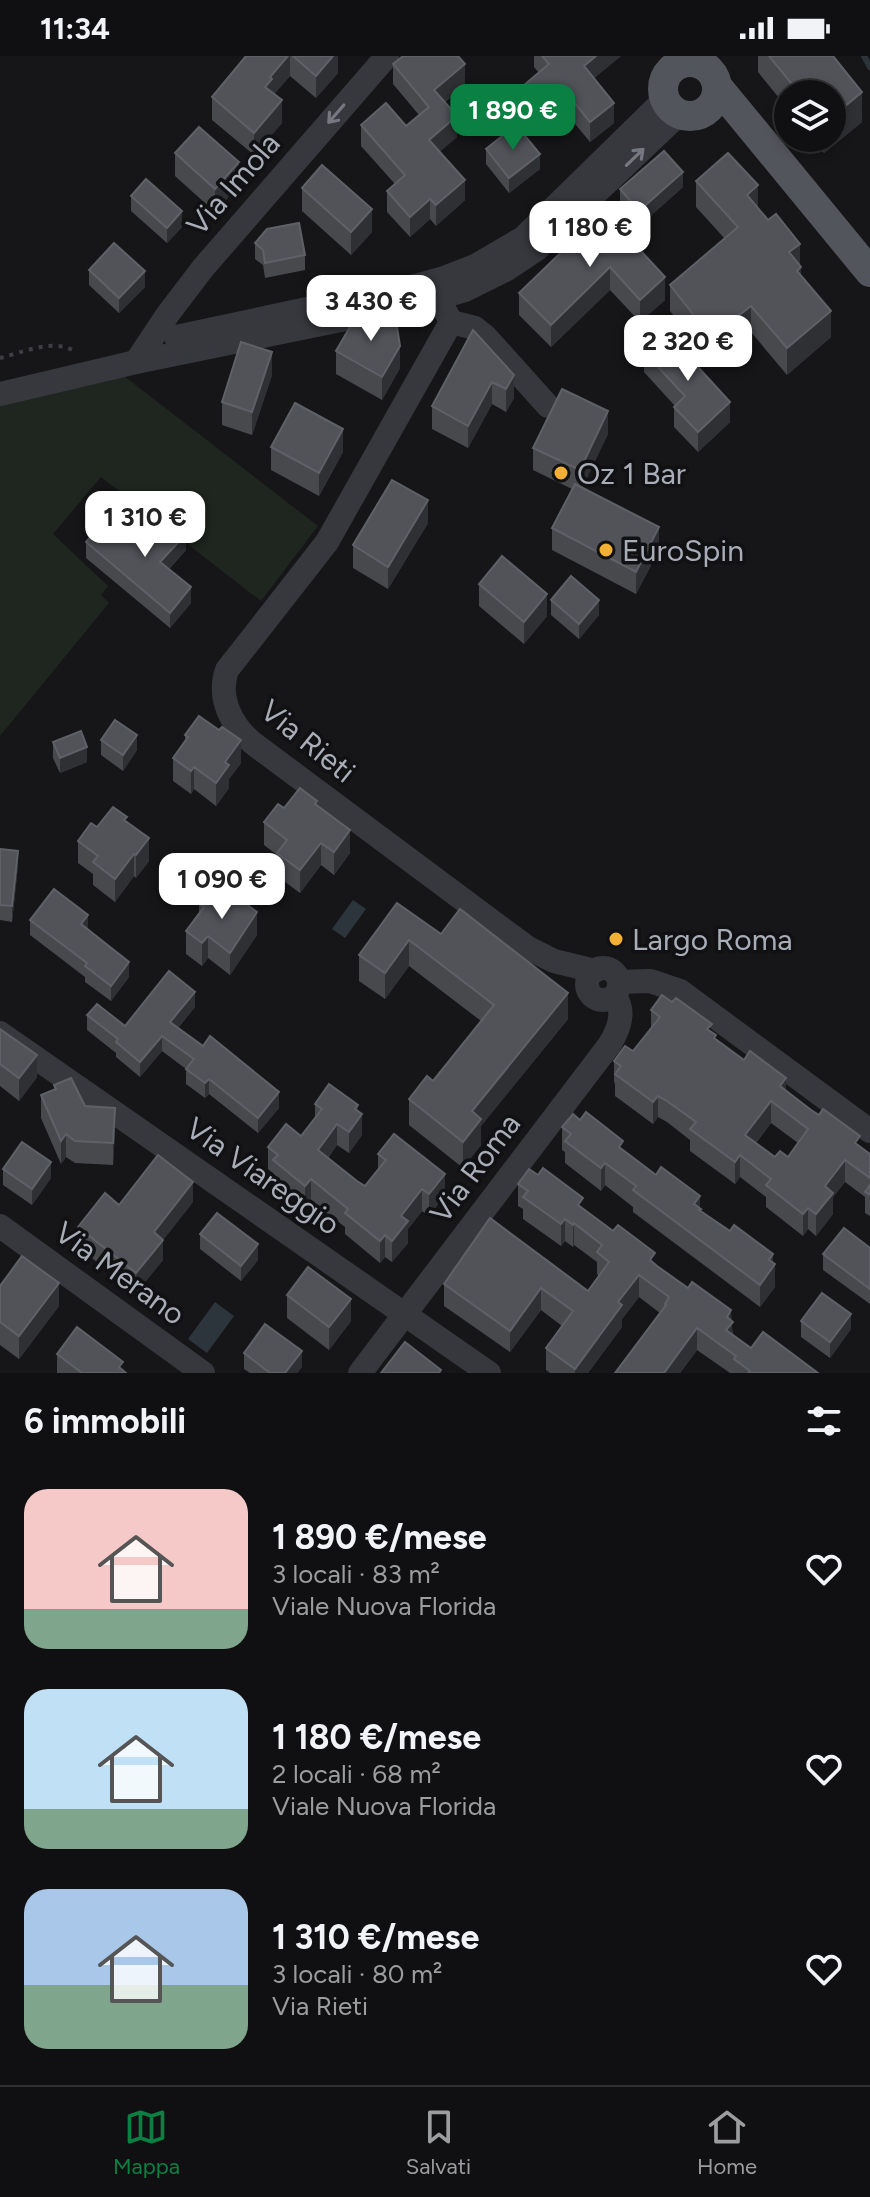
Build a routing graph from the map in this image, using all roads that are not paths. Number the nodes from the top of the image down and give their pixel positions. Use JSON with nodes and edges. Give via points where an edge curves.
{"nodes":[{"id":1,"x":387,"y":56,"type":"edge"},
{"id":2,"x":705,"y":69,"type":"edge"},
{"id":3,"x":673,"y":93,"type":"edge"},
{"id":4,"x":759,"y":139,"type":"junction"},
{"id":5,"x":870,"y":272,"type":"edge"},
{"id":6,"x":439,"y":299,"type":"junction"},
{"id":7,"x":451,"y":322,"type":"junction"},
{"id":8,"x":142,"y":352,"type":"junction"},
{"id":9,"x":0,"y":378,"type":"edge"},
{"id":10,"x":0,"y":394,"type":"edge"},
{"id":11,"x":548,"y":406,"type":"dead end"},
{"id":12,"x":616,"y":989,"type":"junction"},
{"id":13,"x":0,"y":1033,"type":"edge"},
{"id":14,"x":870,"y":1131,"type":"edge"},
{"id":15,"x":0,"y":1226,"type":"edge"},
{"id":16,"x":405,"y":1314,"type":"junction"},
{"id":17,"x":203,"y":1373,"type":"edge"},
{"id":18,"x":360,"y":1373,"type":"edge"},
{"id":19,"x":489,"y":1373,"type":"edge"}],
"edges":[{"from":1,"to":8,"type":"street","name":"Via Imola","one_way":true,"via":[[217,252]]},
{"from":2,"to":3,"type":"main road","via":[[694,62],[676,65]]},
{"from":2,"to":3,"type":"main road","via":[[717,94],[710,108]]},
{"from":2,"to":4,"type":"main road"},
{"from":3,"to":4,"type":"main road"},
{"from":6,"to":3,"type":"street","one_way":true,"via":[[487,280],[537,249]]},
{"from":3,"to":8,"type":"street","via":[[530,232],[475,266],[426,283]]},
{"from":4,"to":5,"type":"main road"},
{"from":6,"to":7,"type":"street"},
{"from":6,"to":8,"type":"street"},
{"from":7,"to":11,"type":"street","via":[[485,336]]},
{"from":7,"to":12,"type":"street","name":"Via Rieti","via":[[327,542],[227,670],[225,700],[236,726],[254,744],[528,948],[595,971],[588,980],[591,995],[605,1000]]},
{"from":8,"to":9,"type":"street","via":[[82,357]]},
{"from":8,"to":10,"type":"street"},
{"from":12,"to":14,"type":"street","via":[[650,981],[680,991]]},
{"from":12,"to":16,"type":"street","name":"Via Roma","via":[[620,1017],[610,1044]]},
{"from":13,"to":16,"type":"street","name":"Via Viareggio"},
{"from":15,"to":17,"type":"street","name":"Via Merano"},
{"from":16,"to":18,"type":"street","name":"Via Roma"},
{"from":16,"to":19,"type":"street","name":"Via Viareggio"}]}
